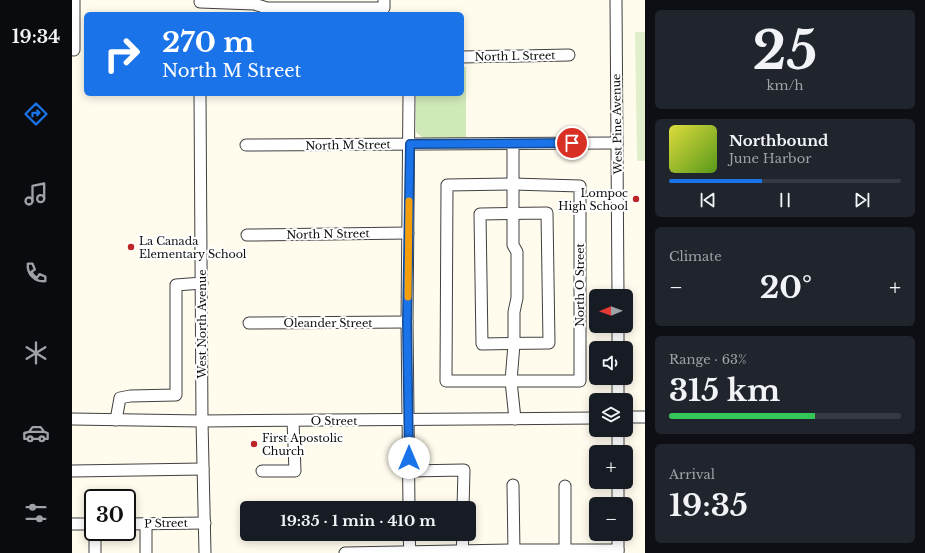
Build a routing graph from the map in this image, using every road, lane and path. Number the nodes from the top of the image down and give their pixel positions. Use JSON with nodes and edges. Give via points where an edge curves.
{"nodes":[{"id":1,"x":74,"y":0,"type":"edge"},
{"id":2,"x":384,"y":0,"type":"edge"},
{"id":3,"x":616,"y":0,"type":"edge"},
{"id":4,"x":200,"y":1,"type":"edge"},
{"id":5,"x":232,"y":1,"type":"edge"},
{"id":6,"x":254,"y":2,"type":"edge"},
{"id":7,"x":345,"y":4,"type":"edge"},
{"id":8,"x":200,"y":12,"type":"edge"},
{"id":9,"x":73,"y":50,"type":"edge"},
{"id":10,"x":84,"y":50,"type":"edge"},
{"id":11,"x":569,"y":55,"type":"dead end"},
{"id":12,"x":464,"y":57,"type":"edge"},
{"id":13,"x":200,"y":96,"type":"edge"},
{"id":14,"x":409,"y":96,"type":"edge"},
{"id":15,"x":617,"y":143,"type":"junction"},
{"id":16,"x":410,"y":144,"type":"junction"},
{"id":17,"x":513,"y":144,"type":"junction"},
{"id":18,"x":246,"y":146,"type":"dead end"},
{"id":19,"x":513,"y":184,"type":"junction"},
{"id":20,"x":513,"y":213,"type":"junction"},
{"id":21,"x":408,"y":233,"type":"junction"},
{"id":22,"x":247,"y":235,"type":"dead end"},
{"id":23,"x":202,"y":283,"type":"junction"},
{"id":24,"x":618,"y":289,"type":"edge"},
{"id":25,"x":407,"y":322,"type":"junction"},
{"id":26,"x":249,"y":323,"type":"dead end"},
{"id":27,"x":514,"y":344,"type":"junction"},
{"id":28,"x":511,"y":381,"type":"junction"},
{"id":29,"x":633,"y":417,"type":"edge"},
{"id":30,"x":645,"y":417,"type":"edge"},
{"id":31,"x":589,"y":418,"type":"edge"},
{"id":32,"x":72,"y":419,"type":"edge"},
{"id":33,"x":515,"y":419,"type":"junction"},
{"id":34,"x":116,"y":420,"type":"junction"},
{"id":35,"x":408,"y":420,"type":"junction"},
{"id":36,"x":293,"y":421,"type":"junction"},
{"id":37,"x":202,"y":422,"type":"junction"},
{"id":38,"x":203,"y":470,"type":"junction"},
{"id":39,"x":72,"y":471,"type":"edge"},
{"id":40,"x":262,"y":471,"type":"dead end"},
{"id":41,"x":409,"y":471,"type":"junction"},
{"id":42,"x":513,"y":485,"type":"dead end"},
{"id":43,"x":565,"y":486,"type":"dead end"},
{"id":44,"x":409,"y":501,"type":"edge"},
{"id":45,"x":463,"y":501,"type":"edge"},
{"id":46,"x":205,"y":523,"type":"junction"},
{"id":47,"x":72,"y":524,"type":"edge"},
{"id":48,"x":84,"y":524,"type":"edge"},
{"id":49,"x":136,"y":524,"type":"edge"},
{"id":50,"x":146,"y":524,"type":"junction"},
{"id":51,"x":95,"y":541,"type":"edge"},
{"id":52,"x":409,"y":541,"type":"edge"},
{"id":53,"x":463,"y":541,"type":"edge"},
{"id":54,"x":514,"y":551,"type":"edge"},
{"id":55,"x":565,"y":551,"type":"edge"},
{"id":56,"x":618,"y":551,"type":"edge"},
{"id":57,"x":410,"y":552,"type":"edge"},
{"id":58,"x":462,"y":552,"type":"edge"},
{"id":59,"x":95,"y":553,"type":"edge"},
{"id":60,"x":146,"y":553,"type":"edge"},
{"id":61,"x":205,"y":553,"type":"edge"},
{"id":62,"x":345,"y":553,"type":"edge"}],
"edges":[{"from":1,"to":9,"type":"street"},
{"from":2,"to":7,"type":"street","via":[[384,8]]},
{"from":3,"to":15,"type":"street","name":"West Pine Avenue"},
{"from":4,"to":5,"type":"street"},
{"from":4,"to":8,"type":"street"},
{"from":5,"to":6,"type":"street"},
{"from":6,"to":7,"type":"street","via":[[267,8]]},
{"from":9,"to":10,"type":"street"},
{"from":11,"to":12,"type":"street","name":"North L Street"},
{"from":13,"to":23,"type":"street","name":"West North Avenue"},
{"from":14,"to":16,"type":"street"},
{"from":15,"to":17,"type":"street","name":"North M Street"},
{"from":15,"to":24,"type":"street","name":"West Pine Avenue"},
{"from":16,"to":17,"type":"street","name":"North M Street"},
{"from":16,"to":18,"type":"street","name":"North M Street"},
{"from":16,"to":21,"type":"street"},
{"from":17,"to":19,"type":"street"},
{"from":19,"to":20,"type":"street"},
{"from":19,"to":28,"type":"street","name":"North O Street","via":[[446,185],[446,381]]},
{"from":19,"to":28,"type":"street","name":"North O Street","via":[[580,186],[580,381]]},
{"from":20,"to":27,"type":"street","via":[[514,245],[517,252]]},
{"from":20,"to":27,"type":"street","via":[[480,214],[482,344]]},
{"from":20,"to":27,"type":"street","via":[[547,213],[549,343]]},
{"from":21,"to":22,"type":"street","name":"North N Street"},
{"from":21,"to":25,"type":"street"},
{"from":23,"to":34,"type":"street","via":[[176,285],[176,396],[120,398]]},
{"from":23,"to":37,"type":"street","name":"West North Avenue"},
{"from":25,"to":26,"type":"street","name":"Oleander Street"},
{"from":25,"to":35,"type":"street"},
{"from":27,"to":28,"type":"street"},
{"from":28,"to":33,"type":"street"},
{"from":29,"to":30,"type":"street"},
{"from":31,"to":33,"type":"street","name":"O Street"},
{"from":32,"to":34,"type":"street","name":"O Street"},
{"from":33,"to":35,"type":"street","name":"O Street"},
{"from":34,"to":37,"type":"street","name":"O Street"},
{"from":35,"to":36,"type":"street","name":"O Street"},
{"from":35,"to":41,"type":"street"},
{"from":36,"to":37,"type":"street","name":"O Street"},
{"from":36,"to":40,"type":"street","via":[[295,471]]},
{"from":37,"to":38,"type":"street","name":"West North Avenue"},
{"from":38,"to":39,"type":"street"},
{"from":38,"to":46,"type":"street","name":"West North Avenue"},
{"from":41,"to":44,"type":"street"},
{"from":41,"to":45,"type":"street","via":[[464,470]]},
{"from":42,"to":54,"type":"street"},
{"from":43,"to":55,"type":"street"},
{"from":46,"to":50,"type":"street","name":"P Street"},
{"from":46,"to":61,"type":"street","name":"West North Avenue"},
{"from":47,"to":48,"type":"street"},
{"from":49,"to":50,"type":"street","name":"P Street"},
{"from":50,"to":60,"type":"street"},
{"from":51,"to":59,"type":"street"},
{"from":52,"to":57,"type":"street"},
{"from":53,"to":58,"type":"street"},
{"from":54,"to":55,"type":"street"},
{"from":54,"to":58,"type":"street"},
{"from":55,"to":56,"type":"street"},
{"from":57,"to":58,"type":"street"},
{"from":57,"to":62,"type":"street"}]}
